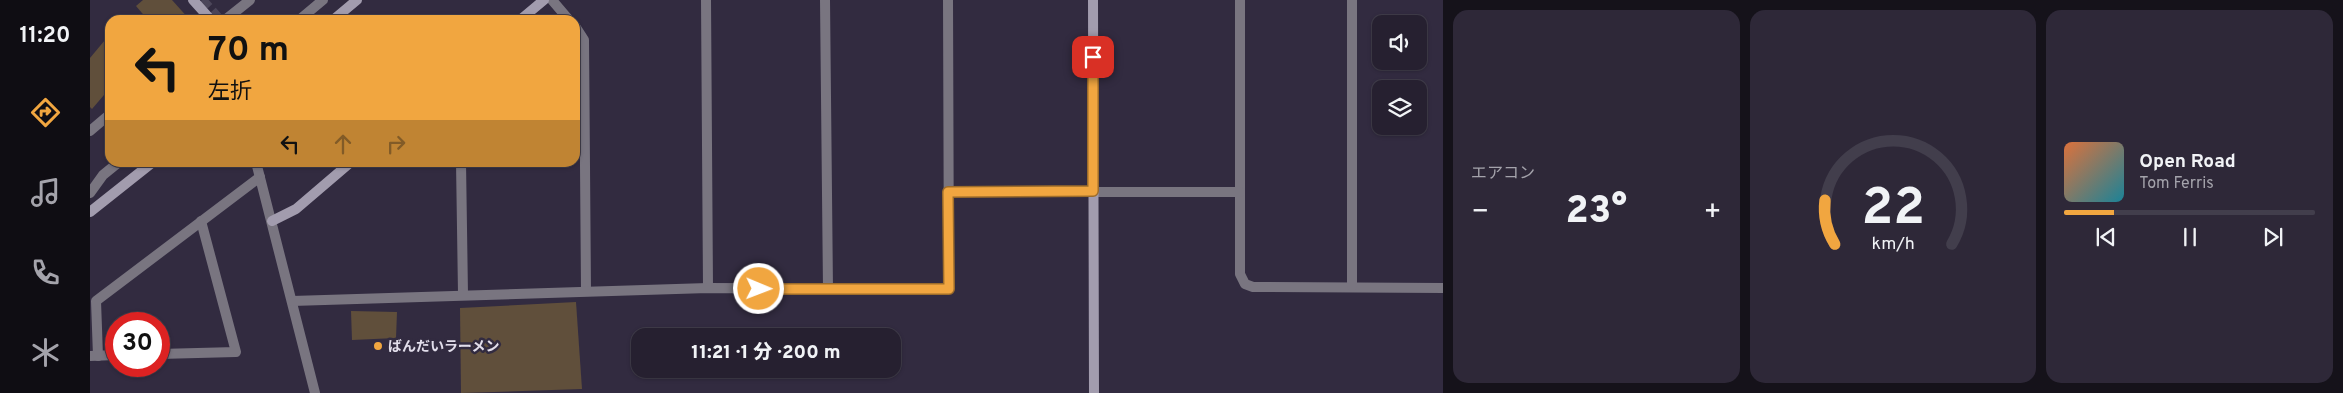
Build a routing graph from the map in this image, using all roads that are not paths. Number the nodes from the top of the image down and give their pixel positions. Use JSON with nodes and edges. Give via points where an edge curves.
{"nodes":[{"id":1,"x":193,"y":0,"type":"edge"},
{"id":2,"x":250,"y":0,"type":"edge"},
{"id":3,"x":323,"y":0,"type":"edge"},
{"id":4,"x":357,"y":0,"type":"edge"},
{"id":5,"x":544,"y":0,"type":"edge"},
{"id":6,"x":552,"y":0,"type":"edge"},
{"id":7,"x":706,"y":0,"type":"edge"},
{"id":8,"x":825,"y":0,"type":"edge"},
{"id":9,"x":948,"y":0,"type":"edge"},
{"id":10,"x":1093,"y":0,"type":"edge"},
{"id":11,"x":1240,"y":0,"type":"edge"},
{"id":12,"x":1352,"y":0,"type":"edge"},
{"id":13,"x":206,"y":15,"type":"edge"},
{"id":14,"x":231,"y":15,"type":"edge"},
{"id":15,"x":306,"y":15,"type":"edge"},
{"id":16,"x":339,"y":15,"type":"edge"},
{"id":17,"x":526,"y":15,"type":"edge"},
{"id":18,"x":565,"y":15,"type":"edge"},
{"id":19,"x":580,"y":34,"type":"edge"},
{"id":20,"x":105,"y":118,"type":"edge"},
{"id":21,"x":90,"y":131,"type":"edge"},
{"id":22,"x":113,"y":167,"type":"edge"},
{"id":23,"x":147,"y":167,"type":"edge"},
{"id":24,"x":257,"y":167,"type":"edge"},
{"id":25,"x":345,"y":167,"type":"edge"},
{"id":26,"x":461,"y":167,"type":"edge"},
{"id":27,"x":260,"y":177,"type":"junction"},
{"id":28,"x":1093,"y":191,"type":"junction"},
{"id":29,"x":948,"y":192,"type":"junction"},
{"id":30,"x":1240,"y":192,"type":"junction"},
{"id":31,"x":90,"y":193,"type":"edge"},
{"id":32,"x":90,"y":212,"type":"edge"},
{"id":33,"x":201,"y":221,"type":"junction"},
{"id":34,"x":272,"y":221,"type":"junction"},
{"id":35,"x":1352,"y":286,"type":"junction"},
{"id":36,"x":708,"y":288,"type":"junction"},
{"id":37,"x":1443,"y":288,"type":"edge"},
{"id":38,"x":828,"y":290,"type":"junction"},
{"id":39,"x":586,"y":291,"type":"junction"},
{"id":40,"x":463,"y":294,"type":"junction"},
{"id":41,"x":292,"y":300,"type":"junction"},
{"id":42,"x":170,"y":354,"type":"edge"},
{"id":43,"x":94,"y":356,"type":"edge"},
{"id":44,"x":315,"y":393,"type":"edge"},
{"id":45,"x":1094,"y":393,"type":"edge"}],
"edges":[{"from":1,"to":13,"type":"street"},
{"from":2,"to":14,"type":"street"},
{"from":3,"to":15,"type":"street"},
{"from":4,"to":16,"type":"street"},
{"from":5,"to":17,"type":"street"},
{"from":6,"to":18,"type":"street"},
{"from":7,"to":36,"type":"street"},
{"from":8,"to":38,"type":"street"},
{"from":9,"to":29,"type":"street"},
{"from":10,"to":28,"type":"street"},
{"from":11,"to":30,"type":"street"},
{"from":12,"to":35,"type":"street"},
{"from":19,"to":39,"type":"street","via":[[584,40]]},
{"from":20,"to":21,"type":"street"},
{"from":22,"to":31,"type":"street"},
{"from":23,"to":32,"type":"street"},
{"from":24,"to":27,"type":"street"},
{"from":25,"to":34,"type":"street","via":[[296,209]]},
{"from":26,"to":40,"type":"street"},
{"from":27,"to":33,"type":"street"},
{"from":27,"to":34,"type":"street"},
{"from":28,"to":29,"type":"street"},
{"from":28,"to":30,"type":"street"},
{"from":28,"to":45,"type":"street"},
{"from":29,"to":38,"type":"street","via":[[949,289]]},
{"from":30,"to":35,"type":"street","via":[[1240,274],[1245,284],[1253,287]]},
{"from":33,"to":42,"type":"street","via":[[236,352]]},
{"from":33,"to":43,"type":"street","via":[[96,301]]},
{"from":34,"to":41,"type":"street"},
{"from":35,"to":37,"type":"street"},
{"from":36,"to":38,"type":"street"},
{"from":36,"to":39,"type":"street"},
{"from":39,"to":40,"type":"street"},
{"from":40,"to":41,"type":"street"},
{"from":41,"to":44,"type":"street"}]}
